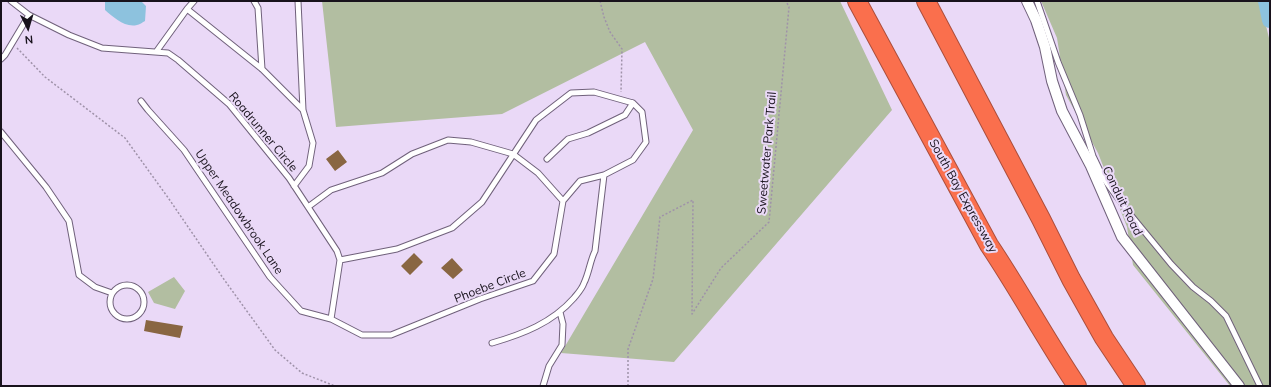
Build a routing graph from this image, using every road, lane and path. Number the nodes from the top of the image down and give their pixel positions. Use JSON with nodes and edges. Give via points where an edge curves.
{"nodes":[{"id":1,"x":11,"y":1,"type":"edge"},
{"id":2,"x":194,"y":1,"type":"edge"},
{"id":3,"x":254,"y":1,"type":"edge"},
{"id":4,"x":298,"y":1,"type":"edge"},
{"id":5,"x":600,"y":1,"type":"edge"},
{"id":6,"x":786,"y":1,"type":"edge"},
{"id":7,"x":857,"y":1,"type":"edge"},
{"id":8,"x":926,"y":1,"type":"edge"},
{"id":9,"x":1028,"y":1,"type":"edge"},
{"id":10,"x":1037,"y":1,"type":"edge"},
{"id":11,"x":187,"y":9,"type":"junction"},
{"id":12,"x":29,"y":15,"type":"junction"},
{"id":13,"x":12,"y":43,"type":"junction"},
{"id":14,"x":156,"y":52,"type":"junction"},
{"id":15,"x":1,"y":59,"type":"edge"},
{"id":16,"x":262,"y":69,"type":"junction"},
{"id":17,"x":621,"y":98,"type":"junction"},
{"id":18,"x":141,"y":101,"type":"dead end"},
{"id":19,"x":633,"y":103,"type":"junction"},
{"id":20,"x":304,"y":110,"type":"junction"},
{"id":21,"x":1,"y":132,"type":"edge"},
{"id":22,"x":513,"y":154,"type":"junction"},
{"id":23,"x":547,"y":159,"type":"dead end"},
{"id":24,"x":604,"y":175,"type":"junction"},
{"id":25,"x":294,"y":186,"type":"junction"},
{"id":26,"x":563,"y":202,"type":"junction"},
{"id":27,"x":308,"y":207,"type":"junction"},
{"id":28,"x":340,"y":260,"type":"junction"},
{"id":29,"x":112,"y":294,"type":"junction"},
{"id":30,"x":560,"y":312,"type":"junction"},
{"id":31,"x":331,"y":319,"type":"junction"},
{"id":32,"x":492,"y":342,"type":"dead end"},
{"id":33,"x":335,"y":386,"type":"edge"},
{"id":34,"x":543,"y":386,"type":"edge"},
{"id":35,"x":628,"y":386,"type":"edge"},
{"id":36,"x":1077,"y":386,"type":"edge"},
{"id":37,"x":1136,"y":386,"type":"edge"},
{"id":38,"x":1239,"y":386,"type":"edge"},
{"id":39,"x":1260,"y":386,"type":"edge"}],
"edges":[{"from":1,"to":12,"type":"lane","name":"Roadrunner Circle"},
{"from":2,"to":11,"type":"lane"},
{"from":3,"to":16,"type":"lane","via":[[258,8]]},
{"from":4,"to":20,"type":"lane"},
{"from":5,"to":17,"type":"path","via":[[610,32],[622,50]]},
{"from":6,"to":35,"type":"path","name":"Sweetwater Park Trail","via":[[789,7],[769,222],[721,268],[692,314],[693,200],[660,217],[652,279],[628,349]]},
{"from":7,"to":36,"type":"highway","name":"South Bay Expressway","via":[[989,245]]},
{"from":8,"to":37,"type":"highway","via":[[1074,285],[1104,338]]},
{"from":9,"to":38,"type":"street","name":"Conduit Road","via":[[1046,47],[1052,81],[1062,111],[1091,166],[1122,237]]},
{"from":10,"to":39,"type":"lane","via":[[1093,156],[1104,179],[1171,264],[1226,316]]},
{"from":11,"to":14,"type":"lane"},
{"from":11,"to":16,"type":"lane"},
{"from":12,"to":13,"type":"lane"},
{"from":12,"to":14,"type":"lane","name":"Roadrunner Circle","via":[[102,48]]},
{"from":13,"to":15,"type":"lane"},
{"from":13,"to":33,"type":"path","via":[[45,77],[125,138],[275,350],[302,373]]},
{"from":14,"to":25,"type":"lane","name":"Roadrunner Circle","via":[[173,57],[229,104]]},
{"from":16,"to":20,"type":"lane"},
{"from":17,"to":19,"type":"lane"},
{"from":17,"to":22,"type":"lane","via":[[594,92],[571,94],[536,120]]},
{"from":18,"to":31,"type":"lane","name":"Upper Meadowbrook Lane","via":[[184,150],[270,277],[301,311]]},
{"from":19,"to":23,"type":"lane","via":[[625,115],[588,133],[568,139]]},
{"from":19,"to":24,"type":"lane","name":"Phoebe Circle","via":[[642,112],[646,142],[633,160]]},
{"from":20,"to":25,"type":"lane","via":[[313,143],[309,166]]},
{"from":21,"to":29,"type":"lane","via":[[46,187],[69,221],[79,275],[95,287]]},
{"from":22,"to":26,"type":"lane","via":[[538,173]]},
{"from":22,"to":27,"type":"lane","via":[[471,142],[448,140],[412,154],[382,173],[331,190]]},
{"from":22,"to":28,"type":"lane","via":[[482,202],[452,228],[397,249]]},
{"from":24,"to":26,"type":"lane","name":"Phoebe Circle","via":[[580,180]]},
{"from":24,"to":30,"type":"lane","via":[[595,251],[580,291]]},
{"from":25,"to":27,"type":"lane","name":"Roadrunner Circle"},
{"from":26,"to":31,"type":"lane","name":"Phoebe Circle","via":[[554,254],[533,281],[480,299],[391,335],[362,335]]},
{"from":27,"to":28,"type":"lane","name":"Roadrunner Circle"},
{"from":28,"to":31,"type":"lane"},
{"from":29,"to":29,"type":"lane","via":[[110,304],[119,317],[125,319],[136,316],[143,308],[143,297],[136,288],[126,285],[115,289]]},
{"from":30,"to":32,"type":"lane","via":[[530,330]]},
{"from":30,"to":34,"type":"lane","via":[[563,324],[562,345],[549,366]]}]}
